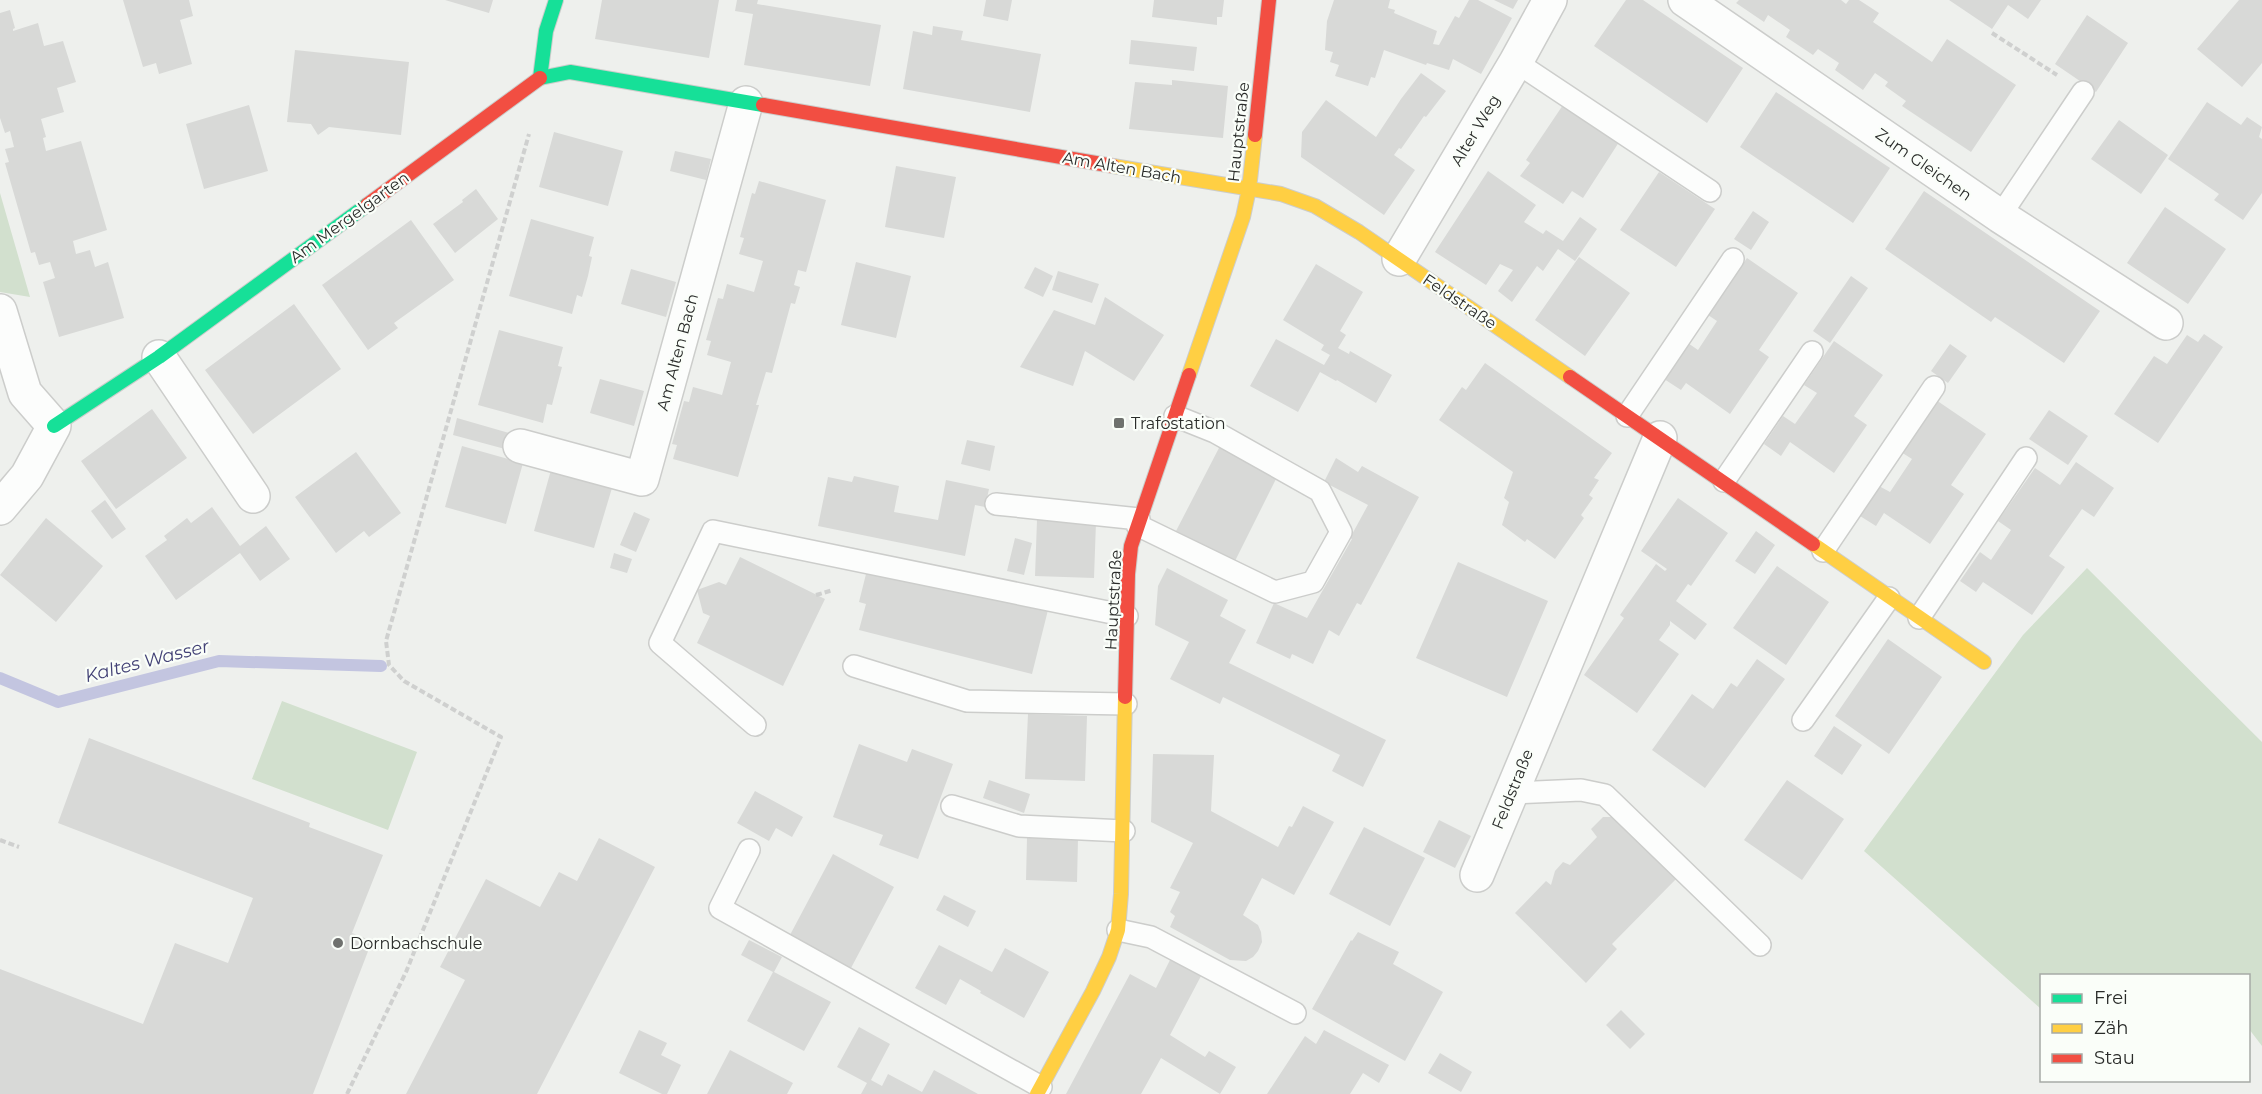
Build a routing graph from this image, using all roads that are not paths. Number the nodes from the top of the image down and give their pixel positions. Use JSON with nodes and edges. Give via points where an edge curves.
{"nodes":[{"id":1,"x":556,"y":0,"type":"edge"},
{"id":2,"x":1269,"y":0,"type":"edge"},
{"id":3,"x":1550,"y":0,"type":"edge"},
{"id":4,"x":1685,"y":0,"type":"edge"},
{"id":5,"x":1516,"y":62,"type":"junction"},
{"id":6,"x":540,"y":78,"type":"junction"},
{"id":7,"x":2083,"y":92,"type":"road end"},
{"id":8,"x":746,"y":103,"type":"junction"},
{"id":9,"x":1249,"y":189,"type":"junction"},
{"id":10,"x":1710,"y":191,"type":"dead end"},
{"id":11,"x":2000,"y":216,"type":"junction"},
{"id":12,"x":1399,"y":259,"type":"junction"},
{"id":13,"x":1733,"y":259,"type":"dead end"},
{"id":14,"x":0,"y":311,"type":"edge"},
{"id":15,"x":2166,"y":323,"type":"dead end"},
{"id":16,"x":1812,"y":352,"type":"dead end"},
{"id":17,"x":159,"y":357,"type":"junction"},
{"id":18,"x":1934,"y":387,"type":"dead end"},
{"id":19,"x":1175,"y":416,"type":"junction"},
{"id":20,"x":1627,"y":416,"type":"junction"},
{"id":21,"x":54,"y":426,"type":"junction"},
{"id":22,"x":1660,"y":438,"type":"junction"},
{"id":23,"x":520,"y":446,"type":"dead end"},
{"id":24,"x":2026,"y":458,"type":"dead end"},
{"id":25,"x":1724,"y":481,"type":"junction"},
{"id":26,"x":253,"y":496,"type":"dead end"},
{"id":27,"x":996,"y":504,"type":"dead end"},
{"id":28,"x":0,"y":508,"type":"edge"},
{"id":29,"x":1138,"y":522,"type":"junction"},
{"id":30,"x":1823,"y":551,"type":"junction"},
{"id":31,"x":1889,"y":598,"type":"junction"},
{"id":32,"x":1127,"y":616,"type":"junction"},
{"id":33,"x":1919,"y":618,"type":"junction"},
{"id":34,"x":1984,"y":662,"type":"dead end"},
{"id":35,"x":854,"y":666,"type":"dead end"},
{"id":36,"x":1125,"y":704,"type":"junction"},
{"id":37,"x":1803,"y":720,"type":"dead end"},
{"id":38,"x":755,"y":725,"type":"dead end"},
{"id":39,"x":1510,"y":793,"type":"junction"},
{"id":40,"x":952,"y":806,"type":"dead end"},
{"id":41,"x":1124,"y":831,"type":"junction"},
{"id":42,"x":749,"y":850,"type":"dead end"},
{"id":43,"x":1477,"y":875,"type":"dead end"},
{"id":44,"x":1118,"y":930,"type":"junction"},
{"id":45,"x":1760,"y":945,"type":"dead end"},
{"id":46,"x":1295,"y":1013,"type":"dead end"},
{"id":47,"x":1038,"y":1092,"type":"edge"}],
"edges":[{"from":1,"to":6,"type":"street","via":[[546,31]]},
{"from":2,"to":9,"type":"street","name":"Hauptstraße"},
{"from":3,"to":5,"type":"street","name":"Alter Weg"},
{"from":4,"to":11,"type":"street","name":"Zum Gleichen"},
{"from":5,"to":10,"type":"lane"},
{"from":5,"to":12,"type":"street","name":"Alter Weg"},
{"from":6,"to":8,"type":"street","name":"Am Alten Bach","via":[[570,72]]},
{"from":6,"to":17,"type":"street","name":"Am Mergelgarten"},
{"from":7,"to":11,"type":"lane"},
{"from":8,"to":9,"type":"street","name":"Am Alten Bach"},
{"from":8,"to":23,"type":"street","name":"Am Alten Bach","via":[[642,479]]},
{"from":9,"to":12,"type":"street","name":"Feldstraße","via":[[1310,205]]},
{"from":9,"to":19,"type":"street","name":"Hauptstraße"},
{"from":11,"to":15,"type":"street","name":"Zum Gleichen"},
{"from":12,"to":20,"type":"street","name":"Feldstraße"},
{"from":13,"to":20,"type":"lane"},
{"from":14,"to":21,"type":"street","via":[[25,393]]},
{"from":16,"to":25,"type":"lane"},
{"from":17,"to":21,"type":"street","name":"Am Mergelgarten"},
{"from":17,"to":26,"type":"street"},
{"from":18,"to":30,"type":"lane"},
{"from":19,"to":29,"type":"street","name":"Hauptstraße"},
{"from":19,"to":29,"type":"lane","via":[[1215,432],[1320,491],[1341,532],[1313,582],[1275,592]]},
{"from":20,"to":22,"type":"street","name":"Feldstraße"},
{"from":21,"to":28,"type":"street","via":[[27,476]]},
{"from":22,"to":25,"type":"street","name":"Feldstraße"},
{"from":22,"to":39,"type":"street","name":"Feldstraße"},
{"from":24,"to":33,"type":"lane"},
{"from":25,"to":30,"type":"street","name":"Feldstraße"},
{"from":27,"to":29,"type":"lane"},
{"from":29,"to":32,"type":"street","name":"Hauptstraße","via":[[1128,574]]},
{"from":30,"to":31,"type":"street","name":"Feldstraße"},
{"from":31,"to":33,"type":"street","name":"Feldstraße"},
{"from":31,"to":37,"type":"lane"},
{"from":32,"to":36,"type":"street","name":"Hauptstraße"},
{"from":32,"to":38,"type":"lane","via":[[713,531],[660,643]]},
{"from":33,"to":34,"type":"street","name":"Feldstraße"},
{"from":35,"to":36,"type":"lane","via":[[967,701]]},
{"from":36,"to":41,"type":"street","name":"Hauptstraße"},
{"from":39,"to":43,"type":"street","name":"Feldstraße"},
{"from":39,"to":45,"type":"lane","via":[[1581,790],[1605,795]]},
{"from":40,"to":41,"type":"lane","via":[[1019,826]]},
{"from":41,"to":44,"type":"street","name":"Hauptstraße"},
{"from":42,"to":47,"type":"lane","via":[[720,908]]},
{"from":44,"to":46,"type":"lane","via":[[1151,937]]},
{"from":44,"to":47,"type":"street","name":"Hauptstraße","via":[[1093,991]]}]}
